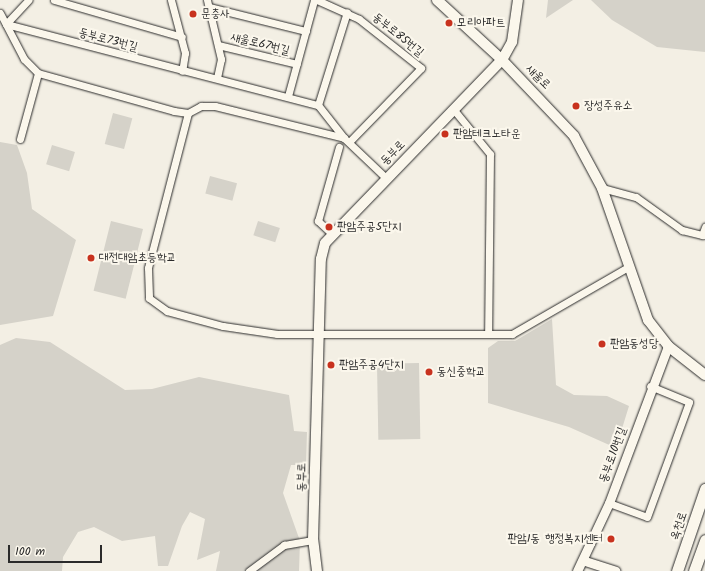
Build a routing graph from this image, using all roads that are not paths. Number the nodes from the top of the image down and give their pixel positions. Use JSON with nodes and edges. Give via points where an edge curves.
{"nodes":[{"id":1,"x":28,"y":0,"type":"edge"},
{"id":2,"x":54,"y":0,"type":"edge"},
{"id":3,"x":171,"y":0,"type":"edge"},
{"id":4,"x":314,"y":0,"type":"edge"},
{"id":5,"x":317,"y":0,"type":"edge"},
{"id":6,"x":437,"y":0,"type":"edge"},
{"id":7,"x":518,"y":0,"type":"edge"},
{"id":8,"x":208,"y":4,"type":"edge"},
{"id":9,"x":347,"y":12,"type":"junction"},
{"id":10,"x":0,"y":13,"type":"edge"},
{"id":11,"x":6,"y":24,"type":"junction"},
{"id":12,"x":306,"y":32,"type":"junction"},
{"id":13,"x":182,"y":37,"type":"junction"},
{"id":14,"x":218,"y":44,"type":"junction"},
{"id":15,"x":502,"y":60,"type":"junction"},
{"id":16,"x":297,"y":64,"type":"junction"},
{"id":17,"x":182,"y":71,"type":"junction"},
{"id":18,"x":38,"y":73,"type":"junction"},
{"id":19,"x":217,"y":78,"type":"junction"},
{"id":20,"x":288,"y":96,"type":"junction"},
{"id":21,"x":318,"y":105,"type":"junction"},
{"id":22,"x":454,"y":110,"type":"junction"},
{"id":23,"x":188,"y":113,"type":"junction"},
{"id":24,"x":20,"y":139,"type":"dead end"},
{"id":25,"x":346,"y":140,"type":"junction"},
{"id":26,"x":339,"y":147,"type":"dead end"},
{"id":27,"x":386,"y":178,"type":"junction"},
{"id":28,"x":602,"y":188,"type":"junction"},
{"id":29,"x":705,"y":227,"type":"edge"},
{"id":30,"x":331,"y":233,"type":"junction"},
{"id":31,"x":703,"y":237,"type":"edge"},
{"id":32,"x":630,"y":266,"type":"junction"},
{"id":33,"x":488,"y":334,"type":"junction"},
{"id":34,"x":319,"y":336,"type":"junction"},
{"id":35,"x":668,"y":346,"type":"junction"},
{"id":36,"x":705,"y":375,"type":"edge"},
{"id":37,"x":650,"y":386,"type":"junction"},
{"id":38,"x":705,"y":489,"type":"edge"},
{"id":39,"x":609,"y":503,"type":"junction"},
{"id":40,"x":313,"y":540,"type":"junction"},
{"id":41,"x":705,"y":540,"type":"edge"},
{"id":42,"x":585,"y":561,"type":"junction"},
{"id":43,"x":249,"y":571,"type":"edge"},
{"id":44,"x":317,"y":571,"type":"edge"},
{"id":45,"x":577,"y":571,"type":"edge"},
{"id":46,"x":615,"y":571,"type":"edge"},
{"id":47,"x":677,"y":571,"type":"edge"},
{"id":48,"x":694,"y":571,"type":"edge"}],
"edges":[{"from":1,"to":11,"type":"street"},
{"from":2,"to":13,"type":"street"},
{"from":3,"to":13,"type":"street"},
{"from":4,"to":12,"type":"street","name":"새울로67번길"},
{"from":5,"to":9,"type":"street","name":"동부로85번길"},
{"from":6,"to":15,"type":"main road","name":"새울로"},
{"from":7,"to":15,"type":"main road","name":"동부로","via":[[512,42]]},
{"from":8,"to":12,"type":"street","name":"새울로67번길"},
{"from":8,"to":14,"type":"street"},
{"from":9,"to":21,"type":"street"},
{"from":9,"to":25,"type":"street","name":"동부로85번길","via":[[421,68]]},
{"from":10,"to":11,"type":"street"},
{"from":11,"to":17,"type":"street","name":"동부로73번길"},
{"from":11,"to":18,"type":"street","via":[[24,59]]},
{"from":12,"to":16,"type":"street","name":"새울로67번길"},
{"from":13,"to":17,"type":"street","via":[[185,53]]},
{"from":14,"to":16,"type":"street","name":"새울로67번길"},
{"from":14,"to":19,"type":"street","via":[[221,59]]},
{"from":15,"to":22,"type":"main road","name":"동부로"},
{"from":15,"to":28,"type":"main road","name":"새울로","via":[[574,136]]},
{"from":16,"to":20,"type":"street","name":"새울로67번길"},
{"from":17,"to":19,"type":"street","name":"동부로73번길"},
{"from":18,"to":23,"type":"street"},
{"from":18,"to":24,"type":"street"},
{"from":19,"to":20,"type":"street","name":"동부로73번길"},
{"from":20,"to":21,"type":"street","name":"동부로73번길"},
{"from":21,"to":25,"type":"street"},
{"from":22,"to":27,"type":"main road","name":"동부로"},
{"from":22,"to":33,"type":"street","via":[[490,154]]},
{"from":23,"to":25,"type":"street","via":[[202,106],[215,106]]},
{"from":23,"to":34,"type":"street","via":[[160,216],[147,280],[149,298],[158,308],[223,326]]},
{"from":25,"to":27,"type":"street"},
{"from":26,"to":30,"type":"street","via":[[318,221]]},
{"from":27,"to":30,"type":"main road","name":"동부로"},
{"from":28,"to":31,"type":"street","via":[[636,198],[682,230]]},
{"from":28,"to":32,"type":"main road","name":"새울로"},
{"from":29,"to":31,"type":"street"},
{"from":30,"to":34,"type":"main road","name":"동부로","via":[[321,259]]},
{"from":32,"to":33,"type":"street","via":[[512,334]]},
{"from":32,"to":35,"type":"main road","name":"새울로","via":[[648,320]]},
{"from":33,"to":34,"type":"street"},
{"from":34,"to":40,"type":"main road","name":"동부로"},
{"from":35,"to":36,"type":"main road","name":"새울로"},
{"from":35,"to":37,"type":"street","name":"동부로10번길"},
{"from":37,"to":39,"type":"street","name":"동부로10번길"},
{"from":37,"to":39,"type":"street","via":[[689,402],[647,517]]},
{"from":38,"to":47,"type":"main road","name":"옥천로"},
{"from":39,"to":42,"type":"street","name":"동부로10번길"},
{"from":40,"to":43,"type":"street","via":[[284,545]]},
{"from":40,"to":44,"type":"main road","name":"동부로"},
{"from":41,"to":48,"type":"main road"},
{"from":42,"to":45,"type":"street","name":"동부로10번길"},
{"from":42,"to":46,"type":"street"}]}
